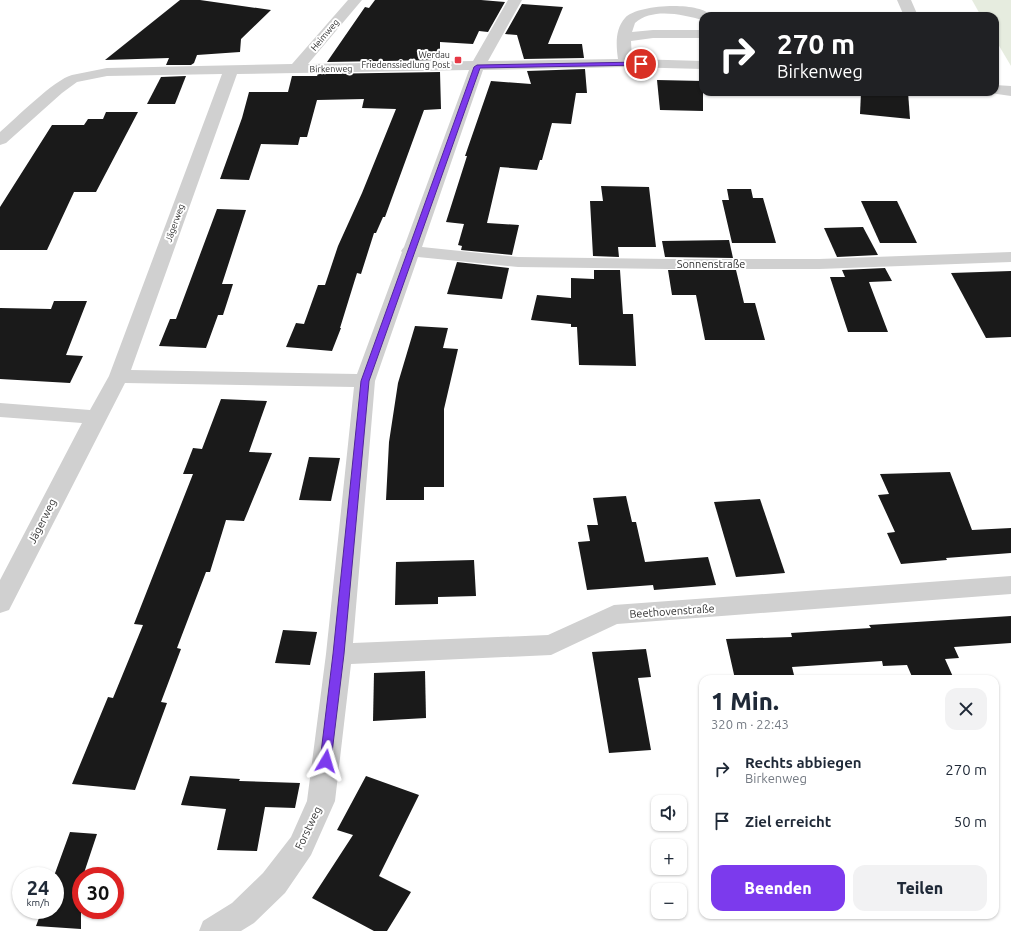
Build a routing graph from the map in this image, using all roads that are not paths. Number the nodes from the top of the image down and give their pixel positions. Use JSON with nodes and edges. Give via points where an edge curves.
{"nodes":[{"id":1,"x":355,"y":0,"type":"edge"},
{"id":2,"x":515,"y":0,"type":"edge"},
{"id":3,"x":904,"y":0,"type":"edge"},
{"id":4,"x":909,"y":12,"type":"edge"},
{"id":5,"x":699,"y":15,"type":"edge"},
{"id":6,"x":699,"y":34,"type":"edge"},
{"id":7,"x":623,"y":39,"type":"junction"},
{"id":8,"x":626,"y":64,"type":"junction"},
{"id":9,"x":699,"y":64,"type":"edge"},
{"id":10,"x":477,"y":67,"type":"junction"},
{"id":11,"x":231,"y":70,"type":"junction"},
{"id":12,"x":296,"y":70,"type":"junction"},
{"id":13,"x":999,"y":90,"type":"edge"},
{"id":14,"x":1011,"y":91,"type":"edge"},
{"id":15,"x":0,"y":140,"type":"edge"},
{"id":16,"x":410,"y":251,"type":"junction"},
{"id":17,"x":1011,"y":257,"type":"edge"},
{"id":18,"x":119,"y":376,"type":"junction"},
{"id":19,"x":365,"y":381,"type":"junction"},
{"id":20,"x":0,"y":410,"type":"edge"},
{"id":21,"x":96,"y":417,"type":"junction"},
{"id":22,"x":1011,"y":585,"type":"edge"},
{"id":23,"x":0,"y":603,"type":"edge"},
{"id":24,"x":339,"y":654,"type":"junction"},
{"id":25,"x":214,"y":931,"type":"edge"}],
"edges":[{"from":1,"to":12,"type":"street","name":"Heimweg"},
{"from":2,"to":10,"type":"street","name":"Forstweg"},
{"from":3,"to":4,"type":"street"},
{"from":5,"to":7,"type":"street","via":[[667,10],[646,12],[633,17]]},
{"from":6,"to":7,"type":"street","via":[[647,33]]},
{"from":7,"to":8,"type":"street"},
{"from":8,"to":9,"type":"street","name":"Birkenweg"},
{"from":8,"to":10,"type":"street","name":"Birkenweg"},
{"from":10,"to":12,"type":"street","name":"Birkenweg"},
{"from":10,"to":16,"type":"street","name":"Forstweg"},
{"from":11,"to":12,"type":"street","name":"Birkenweg"},
{"from":11,"to":15,"type":"street","name":"Birkenweg","via":[[89,74],[72,79]]},
{"from":11,"to":18,"type":"street","name":"Jägerweg"},
{"from":13,"to":14,"type":"street"},
{"from":16,"to":17,"type":"street","name":"Sonnenstraße","via":[[518,262],[669,264],[819,264]]},
{"from":16,"to":19,"type":"street","name":"Forstweg"},
{"from":18,"to":19,"type":"street"},
{"from":18,"to":21,"type":"street","name":"Jägerweg"},
{"from":19,"to":24,"type":"street","name":"Forstweg"},
{"from":20,"to":21,"type":"street"},
{"from":21,"to":23,"type":"street","name":"Jägerweg"},
{"from":22,"to":24,"type":"street","name":"Beethovenstraße","via":[[614,615],[551,645]]},
{"from":24,"to":25,"type":"street","name":"Forstweg","via":[[321,801],[301,846],[274,883],[243,913]]}]}
